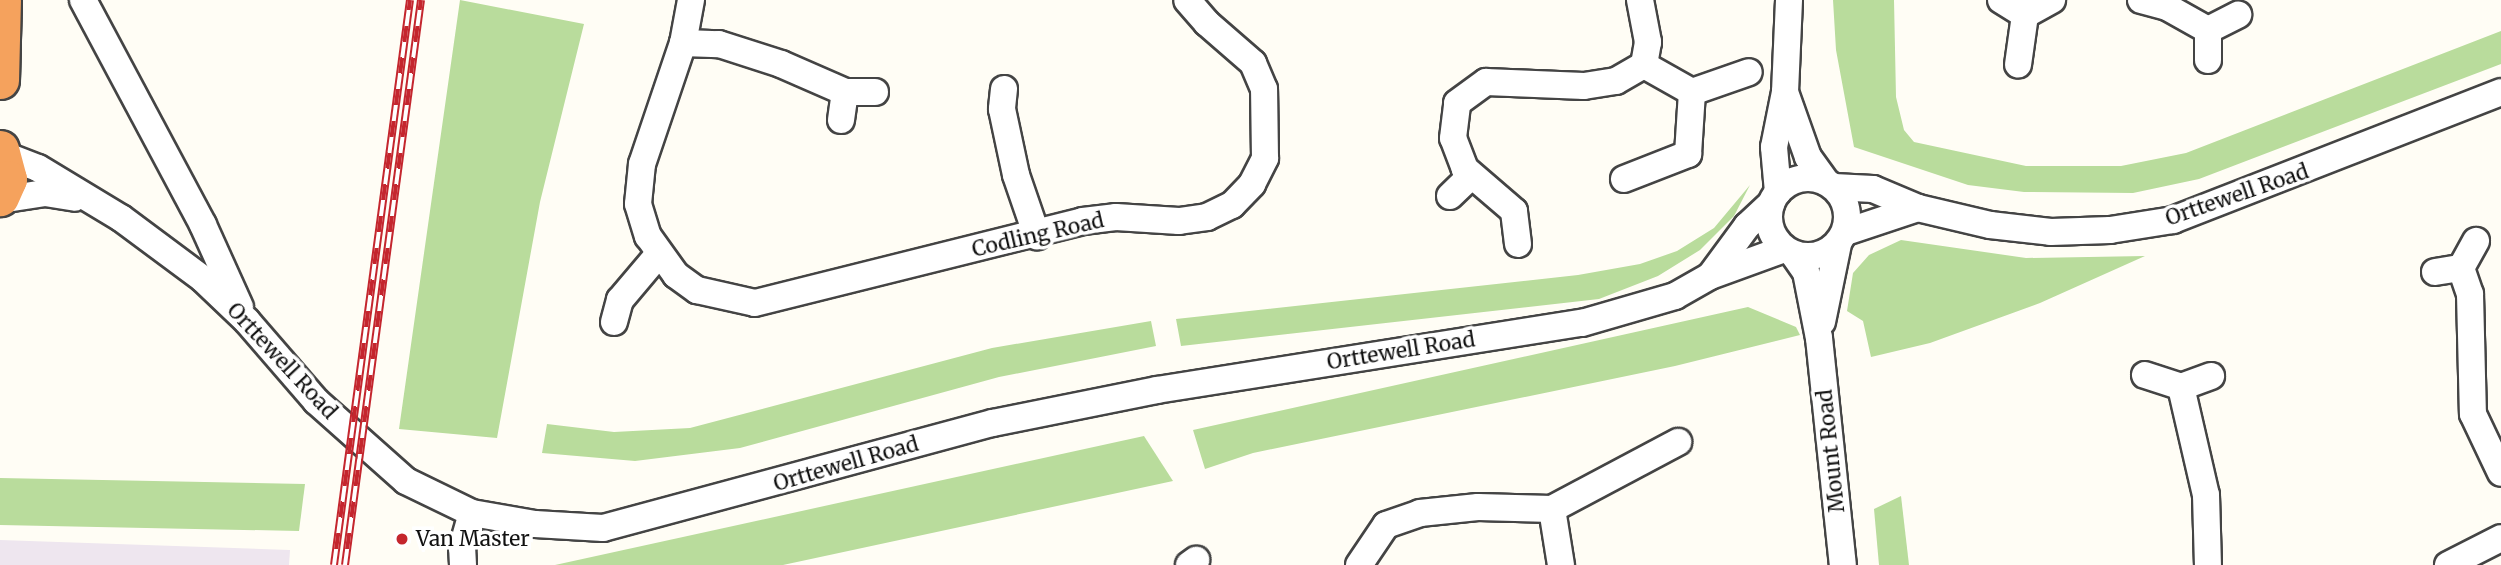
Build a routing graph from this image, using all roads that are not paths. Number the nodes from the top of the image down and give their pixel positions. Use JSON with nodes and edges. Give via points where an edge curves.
{"nodes":[{"id":1,"x":2,"y":0,"type":"edge"},
{"id":2,"x":83,"y":0,"type":"edge"},
{"id":3,"x":691,"y":0,"type":"edge"},
{"id":4,"x":1187,"y":0,"type":"edge"},
{"id":5,"x":1640,"y":0,"type":"edge"},
{"id":6,"x":1789,"y":0,"type":"edge"},
{"id":7,"x":2001,"y":0,"type":"edge"},
{"id":8,"x":2052,"y":0,"type":"edge"},
{"id":9,"x":2141,"y":0,"type":"edge"},
{"id":10,"x":2025,"y":15,"type":"junction"},
{"id":11,"x":2238,"y":15,"type":"dead end"},
{"id":12,"x":2208,"y":30,"type":"junction"},
{"id":13,"x":683,"y":43,"type":"junction"},
{"id":14,"x":2208,"y":60,"type":"dead end"},
{"id":15,"x":1644,"y":65,"type":"junction"},
{"id":16,"x":2018,"y":65,"type":"dead end"},
{"id":17,"x":1749,"y":72,"type":"dead end"},
{"id":18,"x":0,"y":80,"type":"edge"},
{"id":19,"x":1004,"y":89,"type":"dead end"},
{"id":20,"x":1692,"y":92,"type":"junction"},
{"id":21,"x":1785,"y":92,"type":"junction"},
{"id":22,"x":2501,"y":92,"type":"edge"},
{"id":23,"x":845,"y":93,"type":"junction"},
{"id":24,"x":875,"y":93,"type":"dead end"},
{"id":25,"x":841,"y":120,"type":"dead end"},
{"id":26,"x":2,"y":152,"type":"edge"},
{"id":27,"x":1471,"y":176,"type":"junction"},
{"id":28,"x":1625,"y":179,"type":"dead end"},
{"id":29,"x":1830,"y":185,"type":"junction"},
{"id":30,"x":1450,"y":196,"type":"dead end"},
{"id":31,"x":0,"y":198,"type":"edge"},
{"id":32,"x":1775,"y":198,"type":"junction"},
{"id":33,"x":84,"y":200,"type":"junction"},
{"id":34,"x":1919,"y":208,"type":"junction"},
{"id":35,"x":1037,"y":236,"type":"junction"},
{"id":36,"x":1842,"y":238,"type":"junction"},
{"id":37,"x":2476,"y":241,"type":"dead end"},
{"id":38,"x":1518,"y":244,"type":"dead end"},
{"id":39,"x":1789,"y":252,"type":"junction"},
{"id":40,"x":659,"y":255,"type":"junction"},
{"id":41,"x":2461,"y":268,"type":"junction"},
{"id":42,"x":2435,"y":272,"type":"dead end"},
{"id":43,"x":1710,"y":276,"type":"junction"},
{"id":44,"x":247,"y":321,"type":"junction"},
{"id":45,"x":614,"y":322,"type":"dead end"},
{"id":46,"x":1819,"y":338,"type":"junction"},
{"id":47,"x":2145,"y":375,"type":"dead end"},
{"id":48,"x":2211,"y":376,"type":"dead end"},
{"id":49,"x":2181,"y":387,"type":"junction"},
{"id":50,"x":1683,"y":442,"type":"dead end"},
{"id":51,"x":2501,"y":473,"type":"edge"},
{"id":52,"x":1552,"y":509,"type":"junction"},
{"id":53,"x":472,"y":513,"type":"junction"},
{"id":54,"x":2501,"y":538,"type":"edge"},
{"id":55,"x":463,"y":565,"type":"edge"},
{"id":56,"x":1359,"y":565,"type":"edge"},
{"id":57,"x":1561,"y":565,"type":"edge"},
{"id":58,"x":1843,"y":565,"type":"edge"},
{"id":59,"x":2208,"y":565,"type":"edge"},
{"id":60,"x":2448,"y":565,"type":"edge"}],
"edges":[{"from":1,"to":18,"type":"highway"},
{"from":2,"to":44,"type":"street","via":[[203,225]]},
{"from":3,"to":13,"type":"street","name":"Codling Road"},
{"from":4,"to":35,"type":"street","name":"Codling Road","via":[[1253,64],[1264,89],[1265,158],[1252,184],[1232,205],[1207,217],[1179,221],[1116,217],[1083,221]]},
{"from":5,"to":15,"type":"street","via":[[1648,42]]},
{"from":6,"to":21,"type":"street"},
{"from":7,"to":10,"type":"street"},
{"from":8,"to":10,"type":"street"},
{"from":9,"to":12,"type":"street","via":[[2167,7]]},
{"from":10,"to":16,"type":"street"},
{"from":11,"to":12,"type":"street"},
{"from":12,"to":14,"type":"street"},
{"from":13,"to":23,"type":"street","via":[[719,44],[781,64]]},
{"from":13,"to":40,"type":"street","name":"Codling Road","via":[[642,164],[638,204]]},
{"from":15,"to":20,"type":"street"},
{"from":15,"to":27,"type":"street","via":[[1616,81],[1584,86],[1486,82],[1472,88],[1457,103],[1453,121],[1453,138]]},
{"from":17,"to":20,"type":"street"},
{"from":19,"to":35,"type":"street","via":[[1002,109],[1016,174]]},
{"from":20,"to":28,"type":"street","via":[[1688,154]]},
{"from":21,"to":29,"type":"street","via":[[1808,157]]},
{"from":21,"to":32,"type":"street","via":[[1774,147]]},
{"from":22,"to":34,"type":"street","name":"Orttewell Road","via":[[2174,220],[2110,230],[2051,232],[1990,225]]},
{"from":23,"to":24,"type":"street"},
{"from":23,"to":25,"type":"street"},
{"from":26,"to":31,"type":"highway","via":[[8,179]]},
{"from":26,"to":33,"type":"street","name":"Orttewell Road","via":[[38,168]]},
{"from":27,"to":30,"type":"street"},
{"from":27,"to":38,"type":"street","via":[[1514,211]]},
{"from":29,"to":32,"type":"street","via":[[1801,178]]},
{"from":29,"to":34,"type":"street","name":"Orttewell Road","via":[[1873,189]]},
{"from":29,"to":36,"type":"street","via":[[1844,200]]},
{"from":31,"to":33,"type":"street","name":"Orttewell Road","via":[[45,193]]},
{"from":32,"to":39,"type":"street","via":[[1770,228]]},
{"from":32,"to":43,"type":"street","name":"Orttewell Road","via":[[1747,226]]},
{"from":33,"to":44,"type":"street","name":"Orttewell Road","via":[[121,219],[203,279]]},
{"from":34,"to":36,"type":"street"},
{"from":35,"to":40,"type":"street","name":"Codling Road","via":[[755,303],[697,290]]},
{"from":36,"to":39,"type":"street","via":[[1826,254]]},
{"from":36,"to":46,"type":"street","name":"Mount Road"},
{"from":37,"to":41,"type":"street"},
{"from":39,"to":43,"type":"street","name":"Orttewell Road"},
{"from":39,"to":46,"type":"street","name":"Mount Road","via":[[1806,272]]},
{"from":40,"to":45,"type":"street","via":[[620,300]]},
{"from":41,"to":42,"type":"street"},
{"from":41,"to":51,"type":"street","via":[[2470,294],[2473,414]]},
{"from":43,"to":53,"type":"street","name":"Orttewell Road","via":[[1675,296],[1629,312],[1157,390],[993,423],[603,528],[536,524]]},
{"from":44,"to":53,"type":"street","name":"Orttewell Road","via":[[316,401],[406,481]]},
{"from":46,"to":58,"type":"street","name":"Mount Road"},
{"from":47,"to":49,"type":"street"},
{"from":48,"to":49,"type":"street"},
{"from":49,"to":59,"type":"street","via":[[2206,495]]},
{"from":50,"to":52,"type":"street"},
{"from":52,"to":56,"type":"street","via":[[1478,507],[1420,513],[1386,525]]},
{"from":52,"to":57,"type":"street"},
{"from":53,"to":55,"type":"street","via":[[462,548]]},
{"from":54,"to":60,"type":"street"}]}
